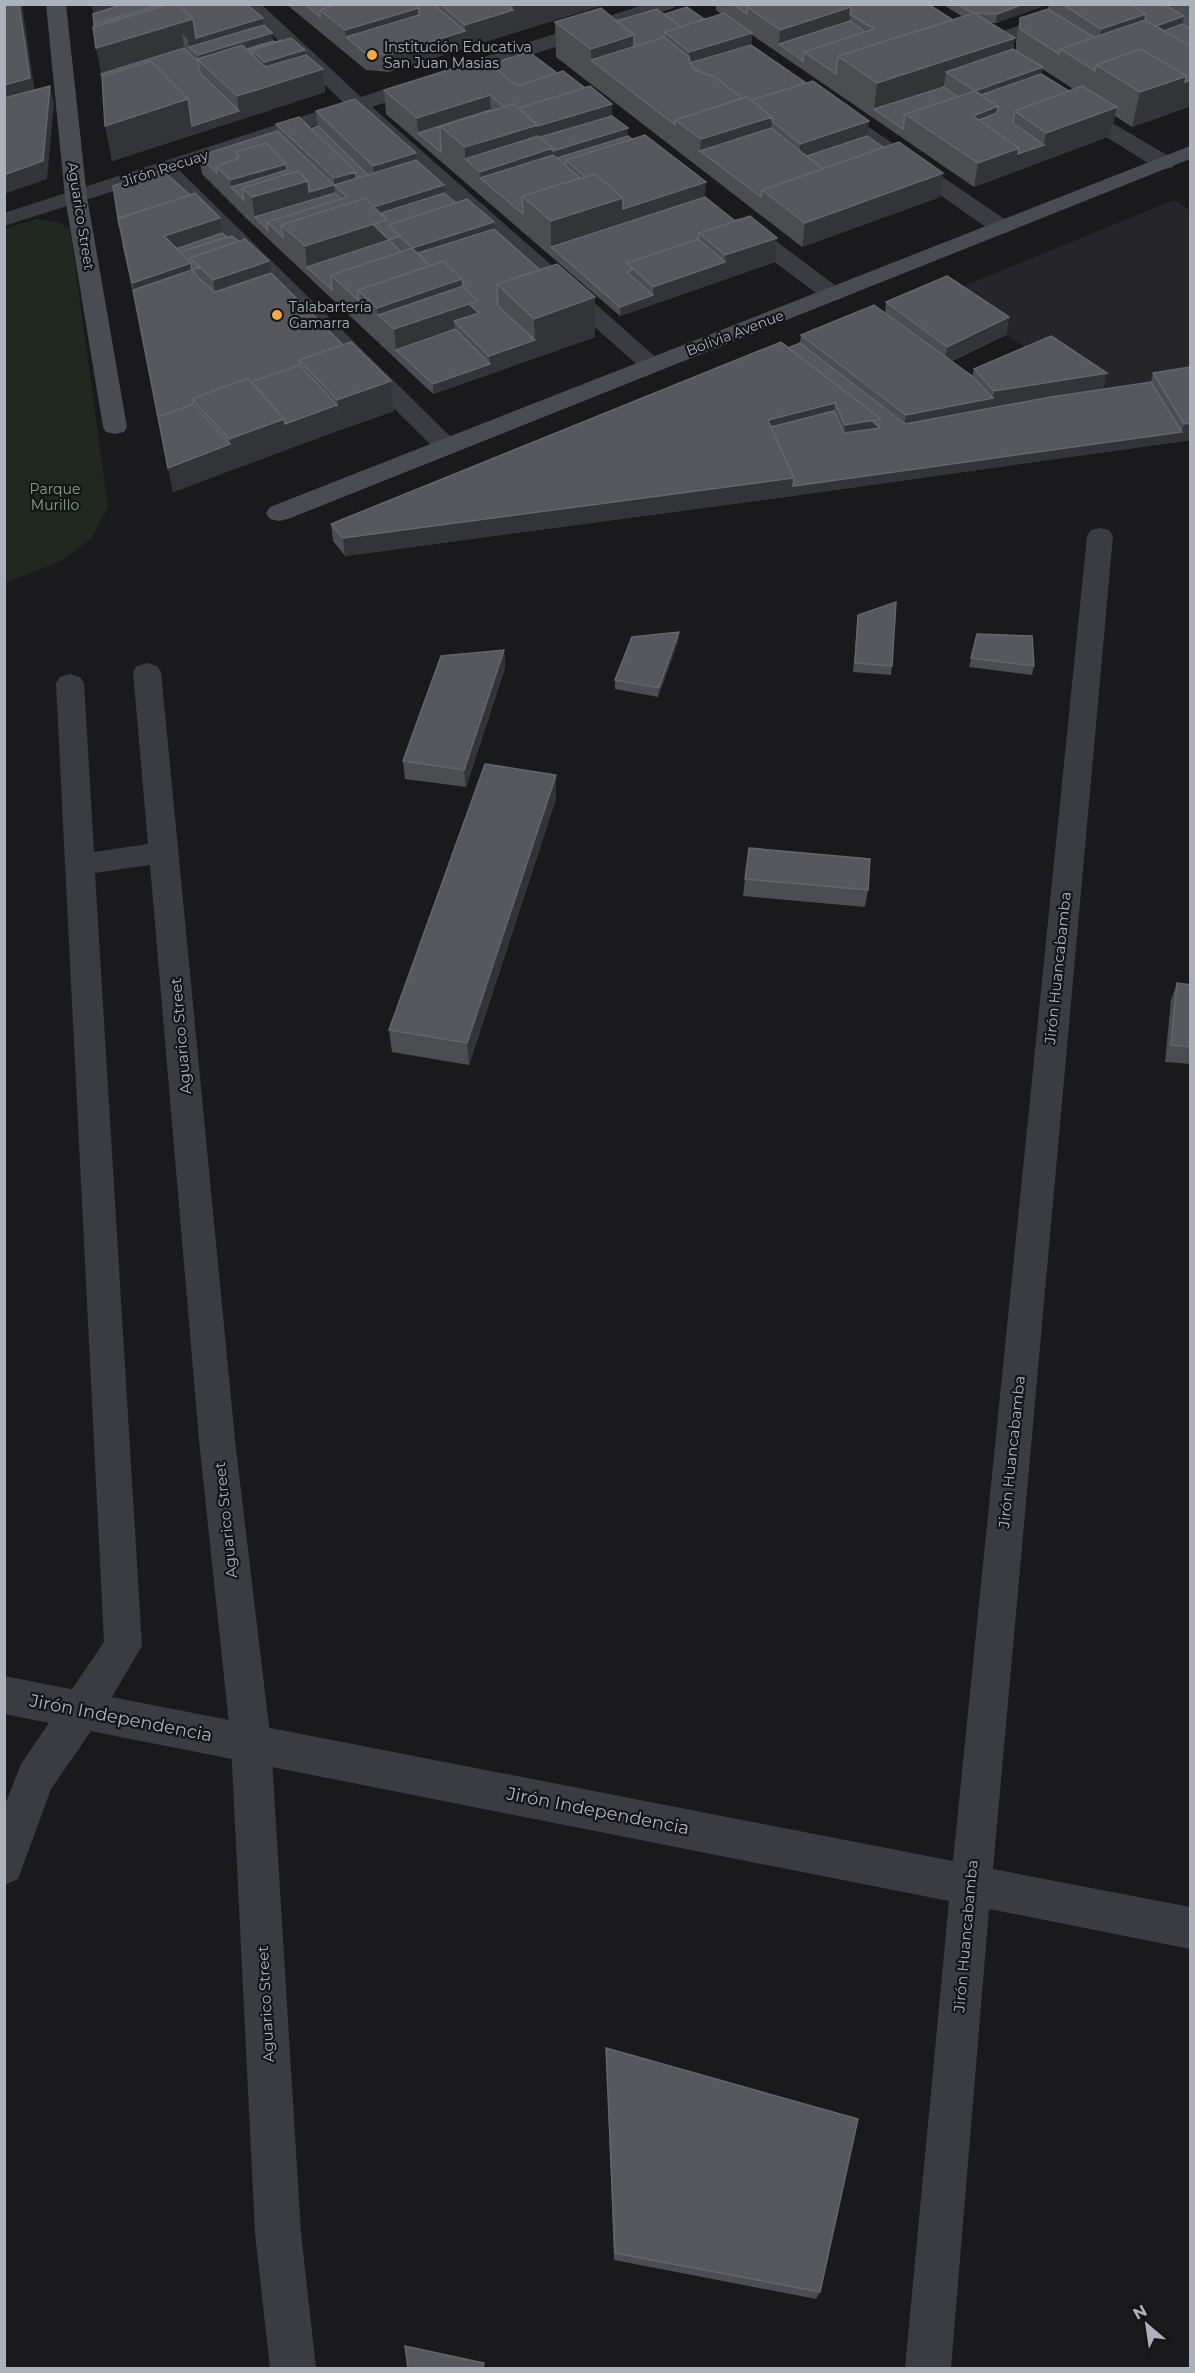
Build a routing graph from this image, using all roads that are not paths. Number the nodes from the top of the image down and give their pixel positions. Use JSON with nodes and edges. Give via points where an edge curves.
{"nodes":[{"id":1,"x":56,"y":4,"type":"edge"},
{"id":2,"x":249,"y":4,"type":"edge"},
{"id":3,"x":667,"y":4,"type":"edge"},
{"id":4,"x":1094,"y":4,"type":"edge"},
{"id":5,"x":968,"y":44,"type":"joint"},
{"id":6,"x":515,"y":54,"type":"junction"},
{"id":7,"x":993,"y":59,"type":"edge"},
{"id":8,"x":534,"y":68,"type":"edge"},
{"id":9,"x":1053,"y":96,"type":"edge"},
{"id":10,"x":815,"y":99,"type":"edge"},
{"id":11,"x":358,"y":105,"type":"junction"},
{"id":12,"x":1191,"y":152,"type":"edge"},
{"id":13,"x":1164,"y":163,"type":"junction"},
{"id":14,"x":165,"y":168,"type":"junction"},
{"id":15,"x":76,"y":197,"type":"junction"},
{"id":16,"x":720,"y":209,"type":"edge"},
{"id":17,"x":4,"y":220,"type":"edge"},
{"id":18,"x":1001,"y":227,"type":"junction"},
{"id":19,"x":832,"y":294,"type":"junction"},
{"id":20,"x":651,"y":365,"type":"junction"},
{"id":21,"x":115,"y":427,"type":"dead end"},
{"id":22,"x":447,"y":447,"type":"junction"},
{"id":23,"x":279,"y":513,"type":"dead end"},
{"id":24,"x":1100,"y":536,"type":"dead end"},
{"id":25,"x":147,"y":672,"type":"dead end"},
{"id":26,"x":70,"y":683,"type":"dead end"},
{"id":27,"x":164,"y":852,"type":"junction"},
{"id":28,"x":81,"y":865,"type":"junction"},
{"id":29,"x":4,"y":1695,"type":"edge"},
{"id":30,"x":82,"y":1711,"type":"junction"},
{"id":31,"x":251,"y":1743,"type":"junction"},
{"id":32,"x":4,"y":1865,"type":"edge"},
{"id":33,"x":971,"y":1884,"type":"junction"},
{"id":34,"x":1191,"y":1928,"type":"edge"},
{"id":35,"x":934,"y":2367,"type":"edge"},
{"id":36,"x":293,"y":2368,"type":"edge"}],
"edges":[{"from":1,"to":15,"type":"main road","name":"Aguarico Street"},
{"from":2,"to":11,"type":"street"},
{"from":3,"to":6,"type":"street","name":"Jirón Recuay"},
{"from":4,"to":5,"type":"lane"},
{"from":5,"to":7,"type":"street"},
{"from":6,"to":8,"type":"street"},
{"from":6,"to":11,"type":"street","name":"Jirón Recuay"},
{"from":9,"to":13,"type":"street"},
{"from":10,"to":18,"type":"street"},
{"from":11,"to":14,"type":"street","name":"Jirón Recuay"},
{"from":11,"to":20,"type":"street"},
{"from":12,"to":13,"type":"main road","name":"Bolivia Avenue"},
{"from":13,"to":18,"type":"main road","name":"Bolivia Avenue"},
{"from":14,"to":15,"type":"street","name":"Jirón Recuay"},
{"from":14,"to":22,"type":"street"},
{"from":15,"to":17,"type":"street","name":"Jirón Recuay"},
{"from":15,"to":21,"type":"main road","name":"Aguarico Street"},
{"from":16,"to":19,"type":"street"},
{"from":18,"to":19,"type":"main road","name":"Bolivia Avenue"},
{"from":19,"to":20,"type":"main road","name":"Bolivia Avenue"},
{"from":20,"to":22,"type":"main road","name":"Bolivia Avenue"},
{"from":22,"to":23,"type":"main road","name":"Bolivia Avenue"},
{"from":24,"to":33,"type":"street","name":"Jirón Huancabamba"},
{"from":25,"to":27,"type":"street","name":"Aguarico Street"},
{"from":26,"to":28,"type":"street"},
{"from":27,"to":28,"type":"street"},
{"from":27,"to":31,"type":"street","name":"Aguarico Street","via":[[217,1440]]},
{"from":28,"to":30,"type":"street","via":[[123,1646]]},
{"from":29,"to":30,"type":"street","name":"Jirón Independencia"},
{"from":30,"to":31,"type":"street","name":"Jirón Independencia"},
{"from":30,"to":32,"type":"street","via":[[35,1778]]},
{"from":31,"to":33,"type":"street","name":"Jirón Independencia"},
{"from":31,"to":36,"type":"street","name":"Aguarico Street","via":[[278,2233]]},
{"from":33,"to":34,"type":"street","name":"Jirón Independencia"},
{"from":33,"to":35,"type":"street","name":"Jirón Huancabamba"}]}
